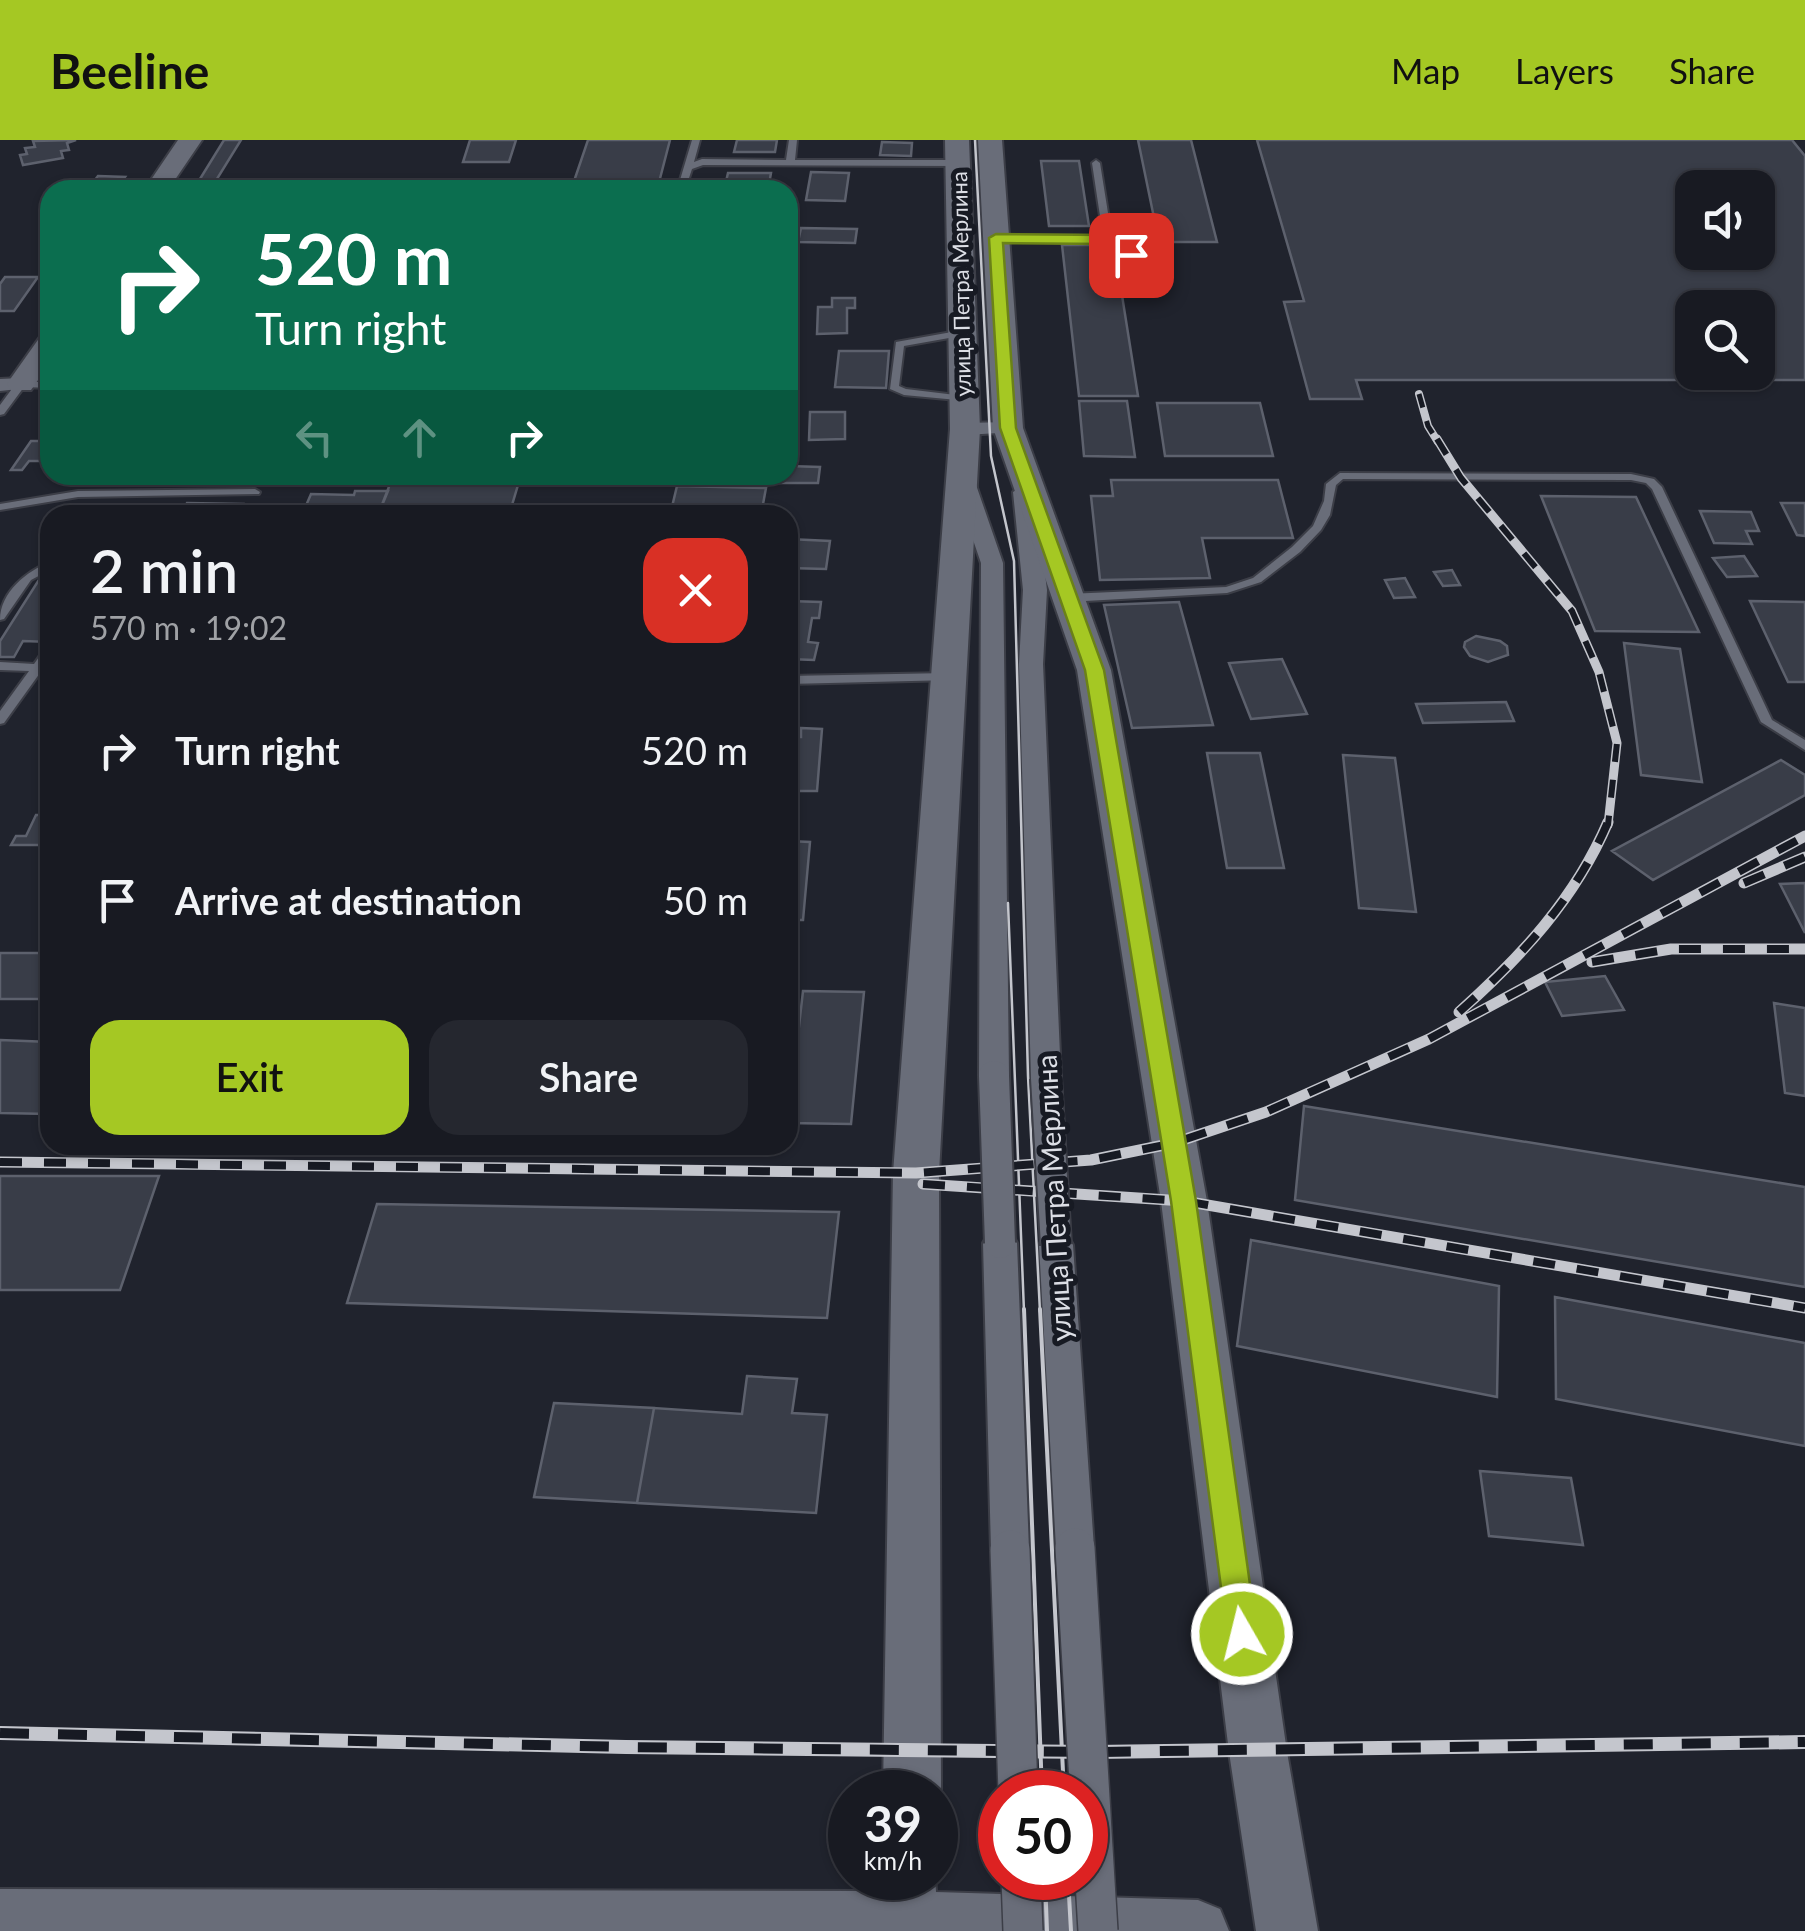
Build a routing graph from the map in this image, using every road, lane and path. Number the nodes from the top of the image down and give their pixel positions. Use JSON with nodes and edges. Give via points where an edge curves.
{"nodes":[{"id":1,"x":190,"y":140,"type":"edge"},
{"id":2,"x":696,"y":140,"type":"edge"},
{"id":3,"x":794,"y":140,"type":"edge"},
{"id":4,"x":974,"y":151,"type":"edge"},
{"id":5,"x":790,"y":162,"type":"junction"},
{"id":6,"x":1096,"y":163,"type":"dead end"},
{"id":7,"x":688,"y":167,"type":"junction"},
{"id":8,"x":163,"y":180,"type":"edge"},
{"id":9,"x":685,"y":180,"type":"edge"},
{"id":10,"x":996,"y":238,"type":"junction"},
{"id":11,"x":1108,"y":240,"type":"junction"},
{"id":12,"x":1131,"y":255,"type":"dead end"},
{"id":13,"x":962,"y":333,"type":"junction"},
{"id":14,"x":40,"y":359,"type":"edge"},
{"id":15,"x":24,"y":385,"type":"edge"},
{"id":16,"x":0,"y":412,"type":"edge"},
{"id":17,"x":965,"y":414,"type":"junction"},
{"id":18,"x":1014,"y":446,"type":"junction"},
{"id":19,"x":962,"y":477,"type":"junction"},
{"id":20,"x":255,"y":492,"type":"dead end"},
{"id":21,"x":0,"y":506,"type":"edge"},
{"id":22,"x":40,"y":571,"type":"edge"},
{"id":23,"x":1068,"y":598,"type":"junction"},
{"id":24,"x":0,"y":616,"type":"edge"},
{"id":25,"x":40,"y":662,"type":"edge"},
{"id":26,"x":0,"y":666,"type":"edge"},
{"id":27,"x":35,"y":668,"type":"junction"},
{"id":28,"x":949,"y":676,"type":"junction"},
{"id":29,"x":798,"y":680,"type":"edge"},
{"id":30,"x":0,"y":720,"type":"edge"},
{"id":31,"x":1805,"y":746,"type":"edge"},
{"id":32,"x":912,"y":1770,"type":"edge"},
{"id":33,"x":1017,"y":1770,"type":"edge"},
{"id":34,"x":906,"y":1900,"type":"edge"},
{"id":35,"x":1022,"y":1900,"type":"edge"},
{"id":36,"x":13,"y":1924,"type":"edge"},
{"id":37,"x":1023,"y":1931,"type":"edge"},
{"id":38,"x":1098,"y":1931,"type":"edge"},
{"id":39,"x":1198,"y":1931,"type":"edge"},
{"id":40,"x":1288,"y":1931,"type":"edge"}],
"edges":[{"from":1,"to":8,"type":"main road"},
{"from":2,"to":7,"type":"lane"},
{"from":3,"to":5,"type":"lane"},
{"from":4,"to":5,"type":"lane"},
{"from":4,"to":10,"type":"main road","name":"улица Петра Мерлина"},
{"from":4,"to":13,"type":"main road","name":"улица Петра Мерлина"},
{"from":5,"to":7,"type":"lane"},
{"from":6,"to":11,"type":"lane"},
{"from":7,"to":9,"type":"lane"},
{"from":10,"to":11,"type":"lane"},
{"from":10,"to":18,"type":"main road","name":"улица Петра Мерлина"},
{"from":11,"to":12,"type":"lane"},
{"from":13,"to":17,"type":"main road","name":"улица Петра Мерлина"},
{"from":13,"to":17,"type":"lane","via":[[899,344],[894,386]]},
{"from":14,"to":15,"type":"main road"},
{"from":15,"to":16,"type":"lane"},
{"from":17,"to":18,"type":"street","name":"улица Петра Мерлина"},
{"from":17,"to":19,"type":"main road","name":"улица Петра Мерлина"},
{"from":18,"to":23,"type":"main road","name":"улица Петра Мерлина"},
{"from":18,"to":38,"type":"street","name":"улица Петра Мерлина","bridge":true,"via":[[1036,590],[1032,664],[1046,1078]]},
{"from":19,"to":28,"type":"main road","name":"улица Петра Мерлина"},
{"from":19,"to":33,"type":"street","name":"улица Петра Мерлина","bridge":true,"via":[[992,563],[994,1076]]},
{"from":20,"to":21,"type":"lane","via":[[78,494]]},
{"from":22,"to":24,"type":"lane"},
{"from":23,"to":31,"type":"lane","via":[[1244,586],[1326,520],[1332,484],[1340,476],[1650,481],[1768,722]]},
{"from":23,"to":40,"type":"main road","name":"улица Петра Мерлина","via":[[1094,670],[1170,1114]]},
{"from":25,"to":27,"type":"lane"},
{"from":26,"to":27,"type":"lane"},
{"from":27,"to":30,"type":"lane"},
{"from":28,"to":29,"type":"lane"},
{"from":28,"to":32,"type":"main road","name":"улица Петра Мерлина","via":[[916,1173]]},
{"from":34,"to":36,"type":"main road"},
{"from":34,"to":39,"type":"main road"},
{"from":35,"to":37,"type":"street","bridge":true}]}
